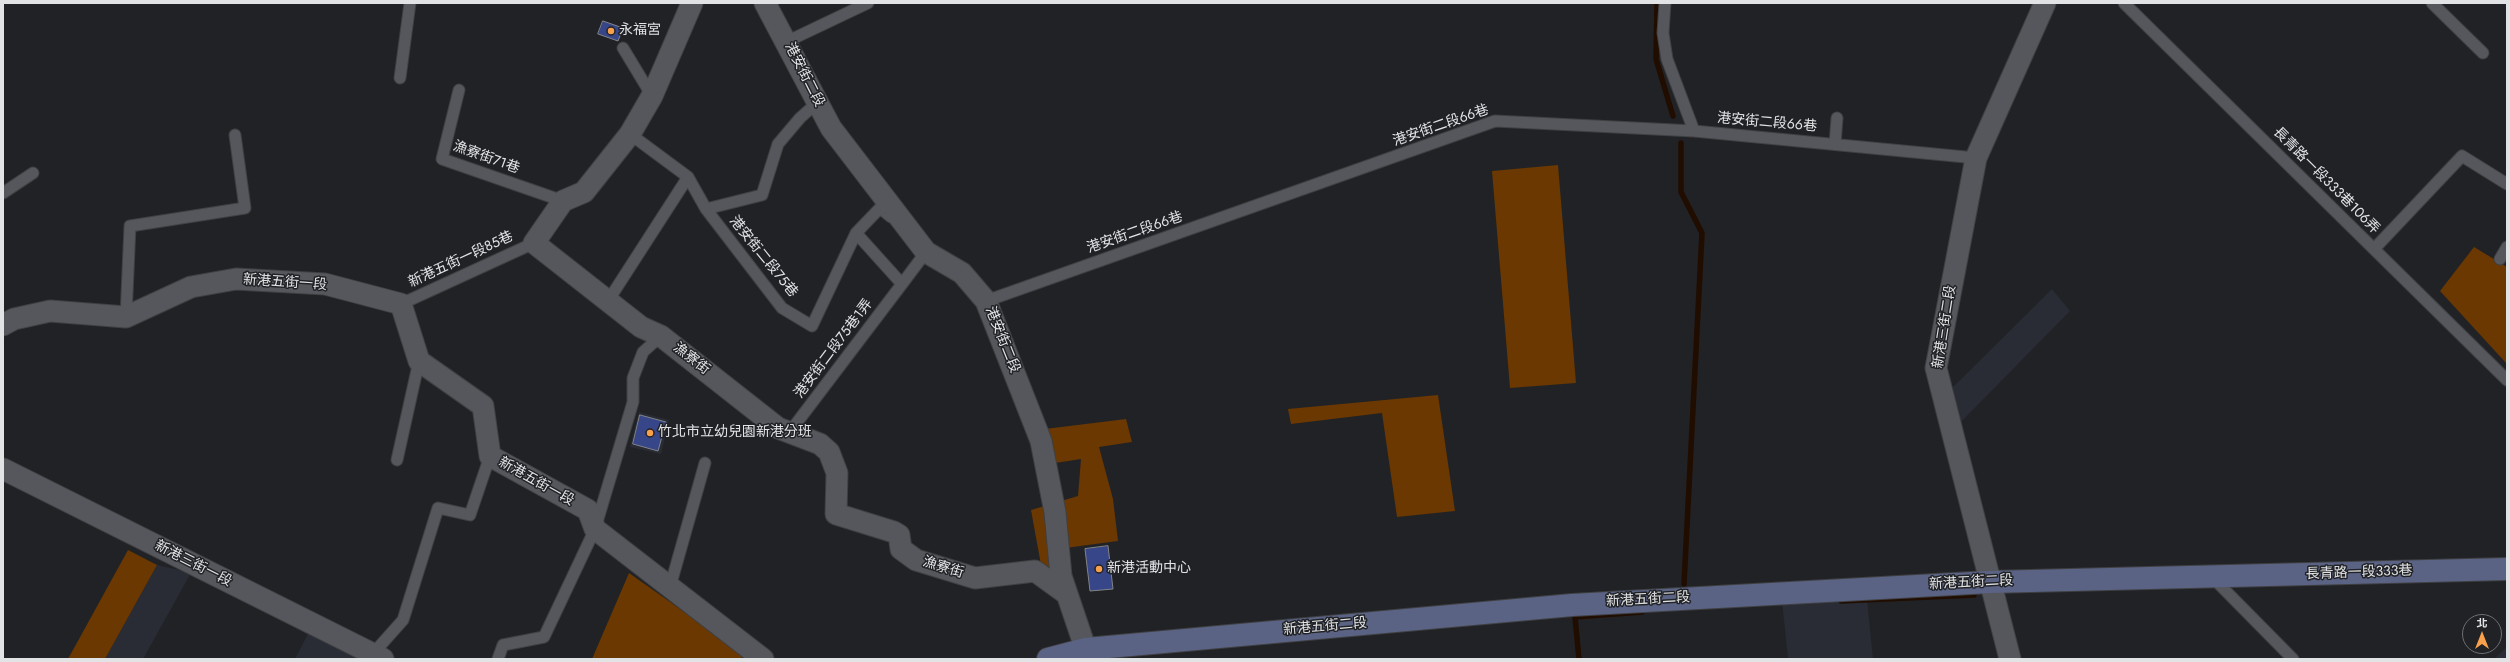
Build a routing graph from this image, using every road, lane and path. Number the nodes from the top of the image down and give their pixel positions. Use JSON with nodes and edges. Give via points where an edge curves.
{"nodes":[{"id":1,"x":410,"y":3,"type":"edge"},
{"id":2,"x":692,"y":3,"type":"edge"},
{"id":3,"x":765,"y":3,"type":"edge"},
{"id":4,"x":868,"y":3,"type":"edge"},
{"id":5,"x":1665,"y":3,"type":"edge"},
{"id":6,"x":2045,"y":3,"type":"edge"},
{"id":7,"x":2124,"y":3,"type":"edge"},
{"id":8,"x":2432,"y":3,"type":"edge"},
{"id":9,"x":786,"y":42,"type":"junction"},
{"id":10,"x":623,"y":48,"type":"dead end"},
{"id":11,"x":2483,"y":53,"type":"dead end"},
{"id":12,"x":400,"y":78,"type":"dead end"},
{"id":13,"x":458,"y":90,"type":"dead end"},
{"id":14,"x":652,"y":96,"type":"junction"},
{"id":15,"x":818,"y":102,"type":"junction"},
{"id":16,"x":1837,"y":118,"type":"dead end"},
{"id":17,"x":1694,"y":131,"type":"junction"},
{"id":18,"x":630,"y":134,"type":"junction"},
{"id":19,"x":235,"y":136,"type":"dead end"},
{"id":20,"x":1835,"y":144,"type":"junction"},
{"id":21,"x":1976,"y":158,"type":"junction"},
{"id":22,"x":33,"y":173,"type":"dead end"},
{"id":23,"x":688,"y":177,"type":"junction"},
{"id":24,"x":2507,"y":184,"type":"edge"},
{"id":25,"x":3,"y":193,"type":"edge"},
{"id":26,"x":563,"y":201,"type":"junction"},
{"id":27,"x":706,"y":209,"type":"junction"},
{"id":28,"x":856,"y":234,"type":"junction"},
{"id":29,"x":913,"y":235,"type":"junction"},
{"id":30,"x":534,"y":243,"type":"junction"},
{"id":31,"x":2507,"y":247,"type":"edge"},
{"id":32,"x":2374,"y":249,"type":"junction"},
{"id":33,"x":926,"y":252,"type":"junction"},
{"id":34,"x":2500,"y":259,"type":"dead end"},
{"id":35,"x":902,"y":284,"type":"junction"},
{"id":36,"x":608,"y":301,"type":"junction"},
{"id":37,"x":986,"y":301,"type":"junction"},
{"id":38,"x":401,"y":304,"type":"junction"},
{"id":39,"x":126,"y":317,"type":"junction"},
{"id":40,"x":3,"y":325,"type":"edge"},
{"id":41,"x":661,"y":336,"type":"junction"},
{"id":42,"x":419,"y":361,"type":"junction"},
{"id":43,"x":2507,"y":380,"type":"edge"},
{"id":44,"x":789,"y":433,"type":"junction"},
{"id":45,"x":490,"y":456,"type":"junction"},
{"id":46,"x":397,"y":460,"type":"dead end"},
{"id":47,"x":705,"y":463,"type":"dead end"},
{"id":48,"x":3,"y":469,"type":"edge"},
{"id":49,"x":594,"y":529,"type":"junction"},
{"id":50,"x":2507,"y":569,"type":"edge"},
{"id":51,"x":2212,"y":577,"type":"junction"},
{"id":52,"x":1990,"y":582,"type":"junction"},
{"id":53,"x":670,"y":587,"type":"junction"},
{"id":54,"x":1064,"y":592,"type":"junction"},
{"id":55,"x":1087,"y":654,"type":"edge"},
{"id":56,"x":375,"y":657,"type":"edge"},
{"id":57,"x":498,"y":659,"type":"edge"},
{"id":58,"x":763,"y":659,"type":"edge"},
{"id":59,"x":1048,"y":659,"type":"edge"},
{"id":60,"x":2010,"y":659,"type":"edge"},
{"id":61,"x":2293,"y":659,"type":"edge"}],
"edges":[{"from":1,"to":12,"type":"lane"},
{"from":2,"to":14,"type":"street"},
{"from":3,"to":9,"type":"street","name":"港安街二段"},
{"from":4,"to":9,"type":"lane"},
{"from":5,"to":17,"type":"lane","via":[[1663,33],[1667,59]]},
{"from":6,"to":21,"type":"street","name":"新港三街二段"},
{"from":7,"to":32,"type":"lane","name":"長青路一段333巷106弄"},
{"from":8,"to":11,"type":"lane"},
{"from":9,"to":15,"type":"street","name":"港安街二段"},
{"from":10,"to":14,"type":"lane"},
{"from":13,"to":26,"type":"lane","name":"漁寮街71巷","via":[[442,159]]},
{"from":14,"to":18,"type":"street"},
{"from":15,"to":27,"type":"lane","via":[[778,144],[762,195]]},
{"from":15,"to":29,"type":"street","name":"港安街二段","via":[[831,128]]},
{"from":16,"to":20,"type":"lane"},
{"from":17,"to":20,"type":"lane","name":"港安街二段66巷"},
{"from":17,"to":37,"type":"lane","name":"港安街二段66巷","via":[[1495,121]]},
{"from":18,"to":23,"type":"lane"},
{"from":18,"to":26,"type":"street","via":[[584,192]]},
{"from":19,"to":39,"type":"lane","via":[[245,208],[130,226]]},
{"from":20,"to":21,"type":"lane","name":"港安街二段66巷"},
{"from":21,"to":52,"type":"street","name":"新港三街二段","via":[[1936,368]]},
{"from":22,"to":25,"type":"lane"},
{"from":23,"to":27,"type":"lane"},
{"from":23,"to":36,"type":"lane"},
{"from":24,"to":32,"type":"lane","via":[[2462,156]]},
{"from":26,"to":30,"type":"street"},
{"from":27,"to":28,"type":"lane","name":"港安街二段75巷","via":[[782,308],[812,326]]},
{"from":28,"to":29,"type":"lane","name":"港安街二段75巷","via":[[880,208]]},
{"from":28,"to":35,"type":"lane"},
{"from":29,"to":33,"type":"street","name":"港安街二段"},
{"from":30,"to":36,"type":"street","name":"漁寮街"},
{"from":30,"to":38,"type":"lane","name":"新港五街一段85巷"},
{"from":31,"to":34,"type":"lane"},
{"from":32,"to":43,"type":"lane","name":"長青路一段333巷106弄"},
{"from":33,"to":35,"type":"lane","name":"港安街二段75巷1弄"},
{"from":33,"to":37,"type":"street","name":"港安街二段","via":[[962,273]]},
{"from":35,"to":44,"type":"lane","name":"港安街二段75巷1弄"},
{"from":36,"to":41,"type":"street","name":"漁寮街","via":[[641,327]]},
{"from":37,"to":54,"type":"street","name":"港安街二段","via":[[1041,441],[1055,512]]},
{"from":38,"to":39,"type":"street","name":"新港五街一段","via":[[326,284],[236,279],[191,288]]},
{"from":38,"to":42,"type":"street"},
{"from":39,"to":40,"type":"street","name":"新港五街一段","via":[[50,311],[14,319]]},
{"from":41,"to":44,"type":"street","name":"漁寮街","via":[[778,428]]},
{"from":41,"to":49,"type":"lane","via":[[643,352],[632,378],[633,402]]},
{"from":42,"to":45,"type":"street","name":"新港五街一段","via":[[483,406]]},
{"from":42,"to":46,"type":"lane"},
{"from":44,"to":54,"type":"street","name":"漁寮街","via":[[820,444],[834,462],[837,473],[836,514],[894,532],[899,535],[901,549],[909,557],[975,578],[1036,571]]},
{"from":45,"to":49,"type":"street","name":"新港五街一段","via":[[588,510]]},
{"from":45,"to":56,"type":"lane","via":[[470,515],[438,508],[403,620]]},
{"from":47,"to":53,"type":"lane"},
{"from":48,"to":56,"type":"street","name":"新港三街一段"},
{"from":49,"to":53,"type":"street"},
{"from":49,"to":57,"type":"lane","via":[[544,637],[503,645]]},
{"from":50,"to":51,"type":"street","name":"長青路一段333巷"},
{"from":51,"to":52,"type":"street","name":"新港五街二段"},
{"from":51,"to":61,"type":"lane"},
{"from":52,"to":55,"type":"street","name":"新港五街二段","via":[[1572,605]]},
{"from":52,"to":60,"type":"street","name":"新港三街二段"},
{"from":53,"to":58,"type":"street"},
{"from":54,"to":55,"type":"street","name":"港安街二段"},
{"from":55,"to":59,"type":"street"}]}
